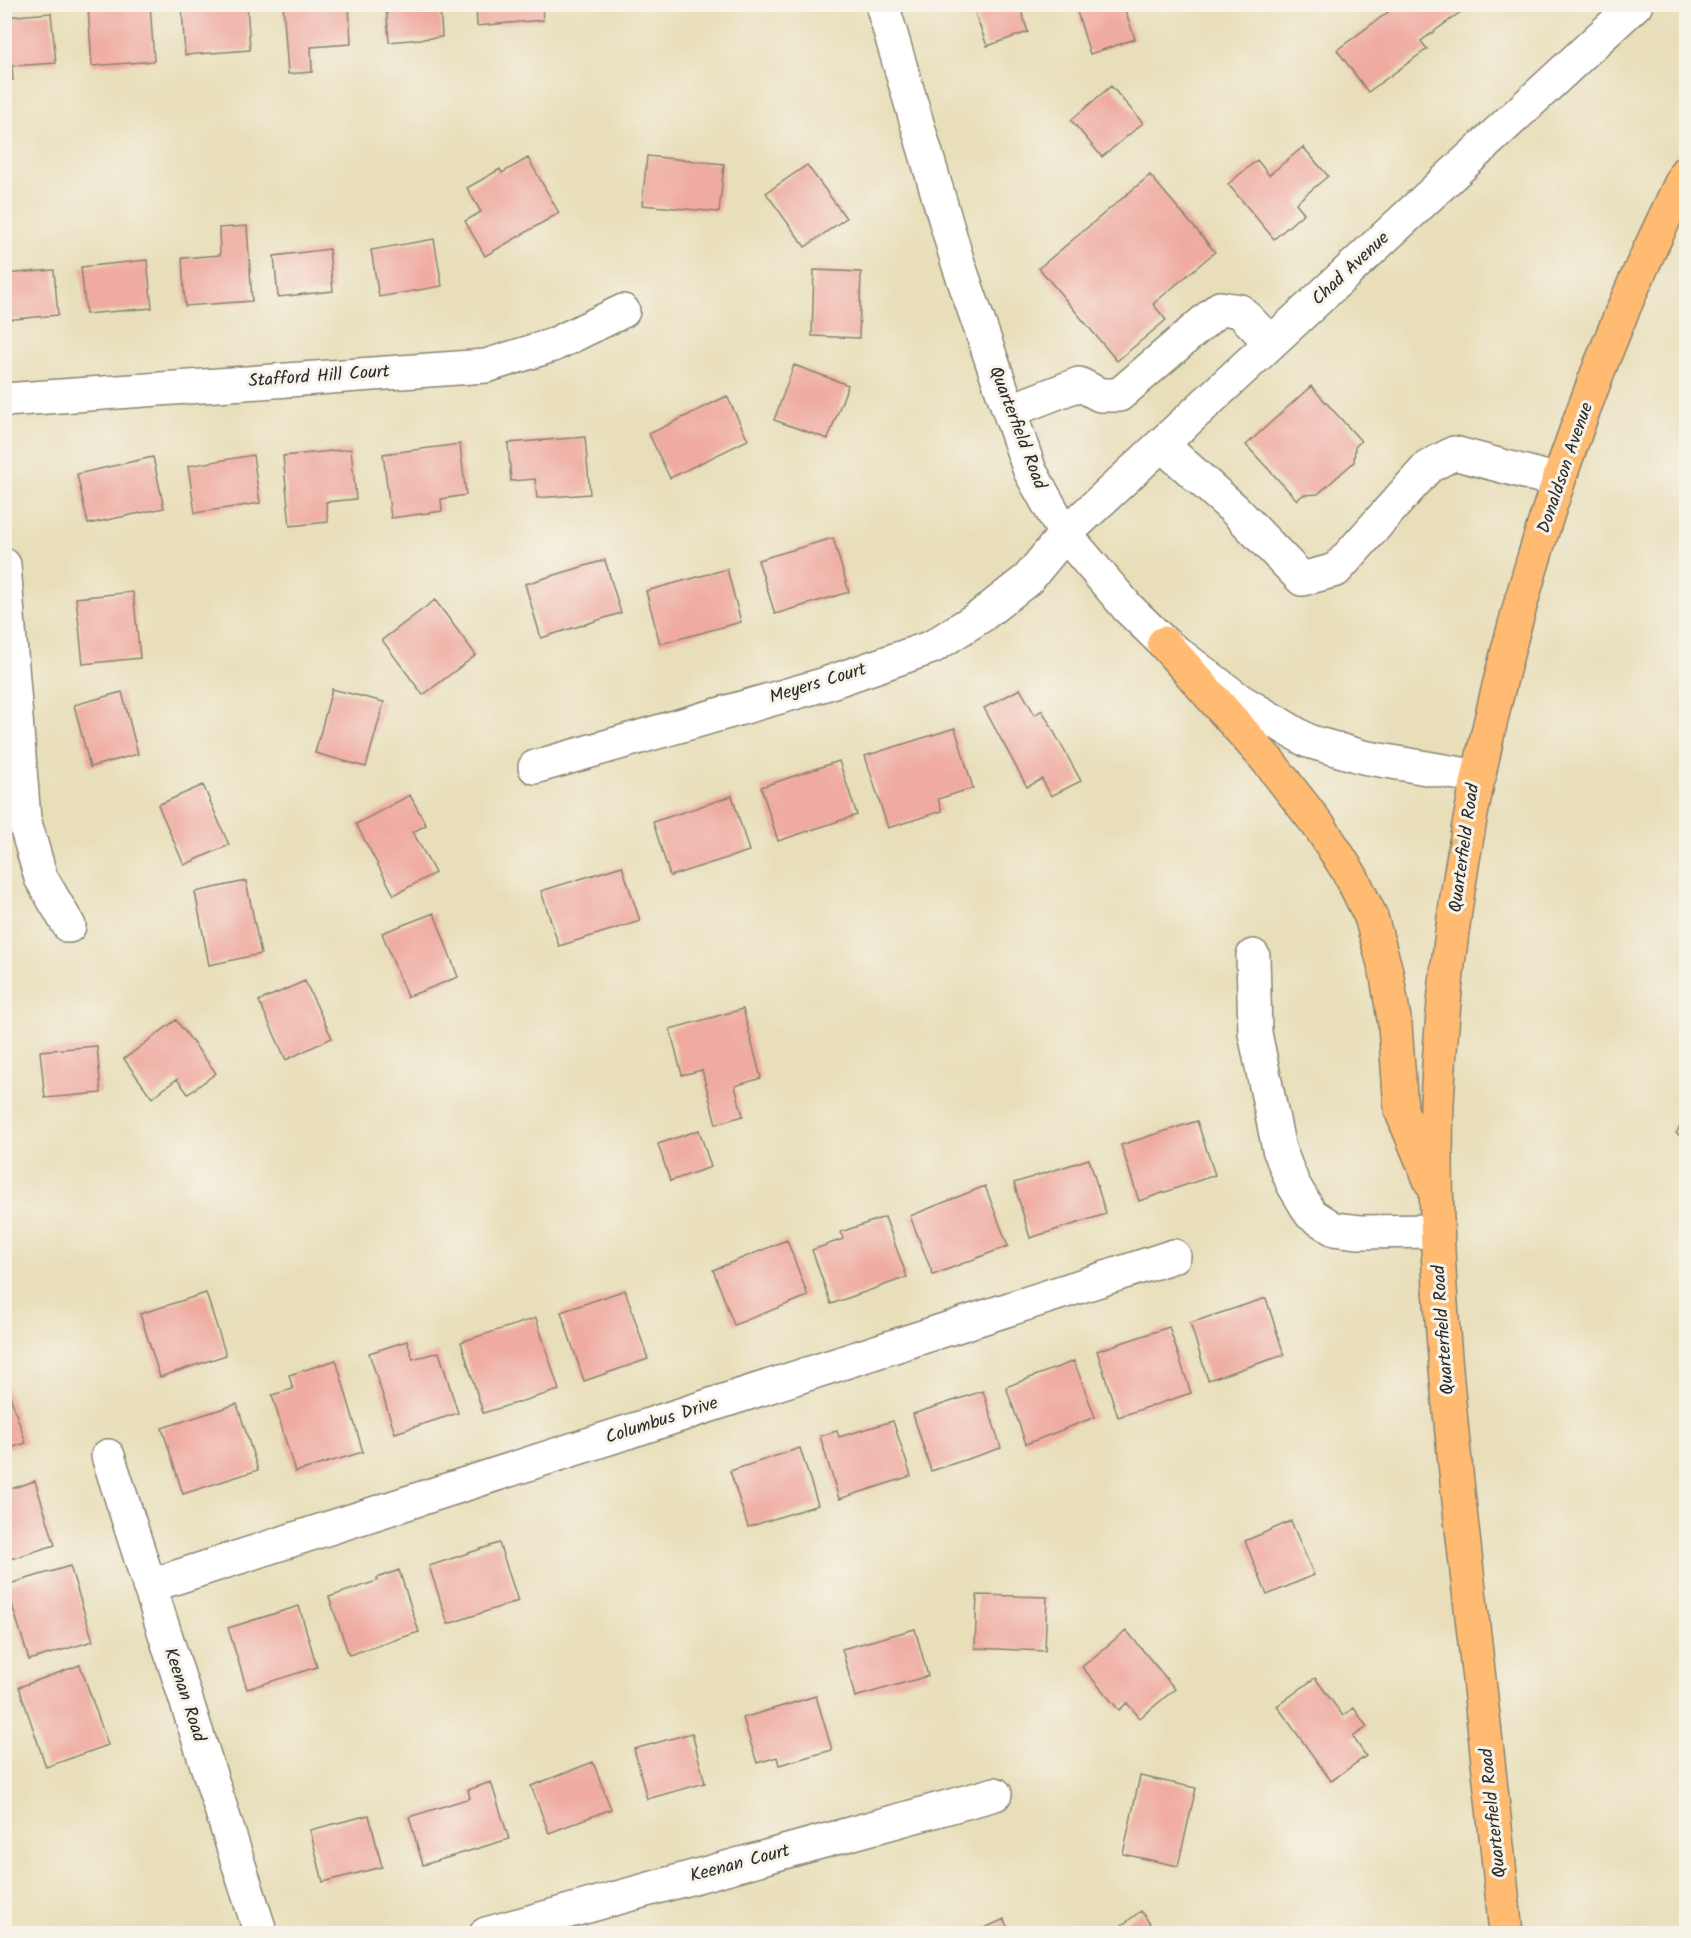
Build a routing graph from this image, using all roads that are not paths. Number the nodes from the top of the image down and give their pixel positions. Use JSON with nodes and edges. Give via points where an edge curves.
{"nodes":[{"id":1,"x":882,"y":4,"type":"edge"},
{"id":2,"x":1636,"y":4,"type":"edge"},
{"id":3,"x":1686,"y":172,"type":"edge"},
{"id":4,"x":623,"y":311,"type":"dead end"},
{"id":5,"x":1271,"y":343,"type":"junction"},
{"id":6,"x":4,"y":400,"type":"edge"},
{"id":7,"x":1010,"y":411,"type":"junction"},
{"id":8,"x":1162,"y":445,"type":"junction"},
{"id":9,"x":1558,"y":480,"type":"junction"},
{"id":10,"x":1065,"y":534,"type":"junction"},
{"id":11,"x":4,"y":565,"type":"edge"},
{"id":12,"x":1164,"y":643,"type":"junction"},
{"id":13,"x":535,"y":767,"type":"dead end"},
{"id":14,"x":1479,"y":777,"type":"junction"},
{"id":15,"x":69,"y":926,"type":"dead end"},
{"id":16,"x":1253,"y":956,"type":"dead end"},
{"id":17,"x":1437,"y":1199,"type":"junction"},
{"id":18,"x":1437,"y":1231,"type":"junction"},
{"id":19,"x":1174,"y":1256,"type":"dead end"},
{"id":20,"x":108,"y":1456,"type":"dead end"},
{"id":21,"x":149,"y":1586,"type":"junction"},
{"id":22,"x":995,"y":1794,"type":"dead end"},
{"id":23,"x":261,"y":1934,"type":"edge"},
{"id":24,"x":486,"y":1934,"type":"edge"},
{"id":25,"x":1506,"y":1934,"type":"edge"}],
"edges":[{"from":1,"to":7,"type":"street","name":"Quarterfield Road","via":[[957,263]]},
{"from":2,"to":5,"type":"street","name":"Chad Avenue"},
{"from":3,"to":9,"type":"main road","name":"Donaldson Avenue","via":[[1622,312]]},
{"from":4,"to":6,"type":"street","name":"Stafford Hill Court","via":[[553,345],[486,366]]},
{"from":5,"to":7,"type":"street","via":[[1240,311],[1220,308],[1119,395],[1100,395],[1079,384]]},
{"from":5,"to":8,"type":"street","name":"Chad Avenue"},
{"from":7,"to":10,"type":"street","name":"Quarterfield Road","via":[[1030,471]]},
{"from":8,"to":9,"type":"street","via":[[1234,508],[1302,579],[1336,570],[1428,467],[1454,453]]},
{"from":8,"to":10,"type":"street","name":"Chad Avenue"},
{"from":9,"to":14,"type":"main road","name":"Donaldson Avenue","via":[[1515,629]]},
{"from":10,"to":12,"type":"street","name":"Quarterfield Road","via":[[1128,608]]},
{"from":10,"to":13,"type":"street","name":"Meyers Court","via":[[1028,579],[981,616],[932,647],[822,685]]},
{"from":11,"to":15,"type":"street","via":[[24,819],[41,878]]},
{"from":12,"to":14,"type":"street","name":"Quarterfield Road","via":[[1239,700],[1308,741],[1363,757]]},
{"from":12,"to":17,"type":"main road","via":[[1269,762],[1322,830],[1361,896],[1386,971],[1395,1025],[1401,1110]]},
{"from":14,"to":17,"type":"main road","name":"Quarterfield Road","via":[[1458,890],[1445,1004],[1437,1103]]},
{"from":16,"to":18,"type":"street","via":[[1255,1033],[1277,1139],[1293,1184],[1311,1215],[1334,1229]]},
{"from":17,"to":18,"type":"main road","name":"Quarterfield Road"},
{"from":18,"to":25,"type":"main road","name":"Quarterfield Road","via":[[1445,1368]]},
{"from":19,"to":21,"type":"street","name":"Columbus Drive"},
{"from":20,"to":21,"type":"street","name":"Keenan Road"},
{"from":21,"to":23,"type":"street","name":"Keenan Road"},
{"from":22,"to":24,"type":"street","name":"Keenan Court"}]}
